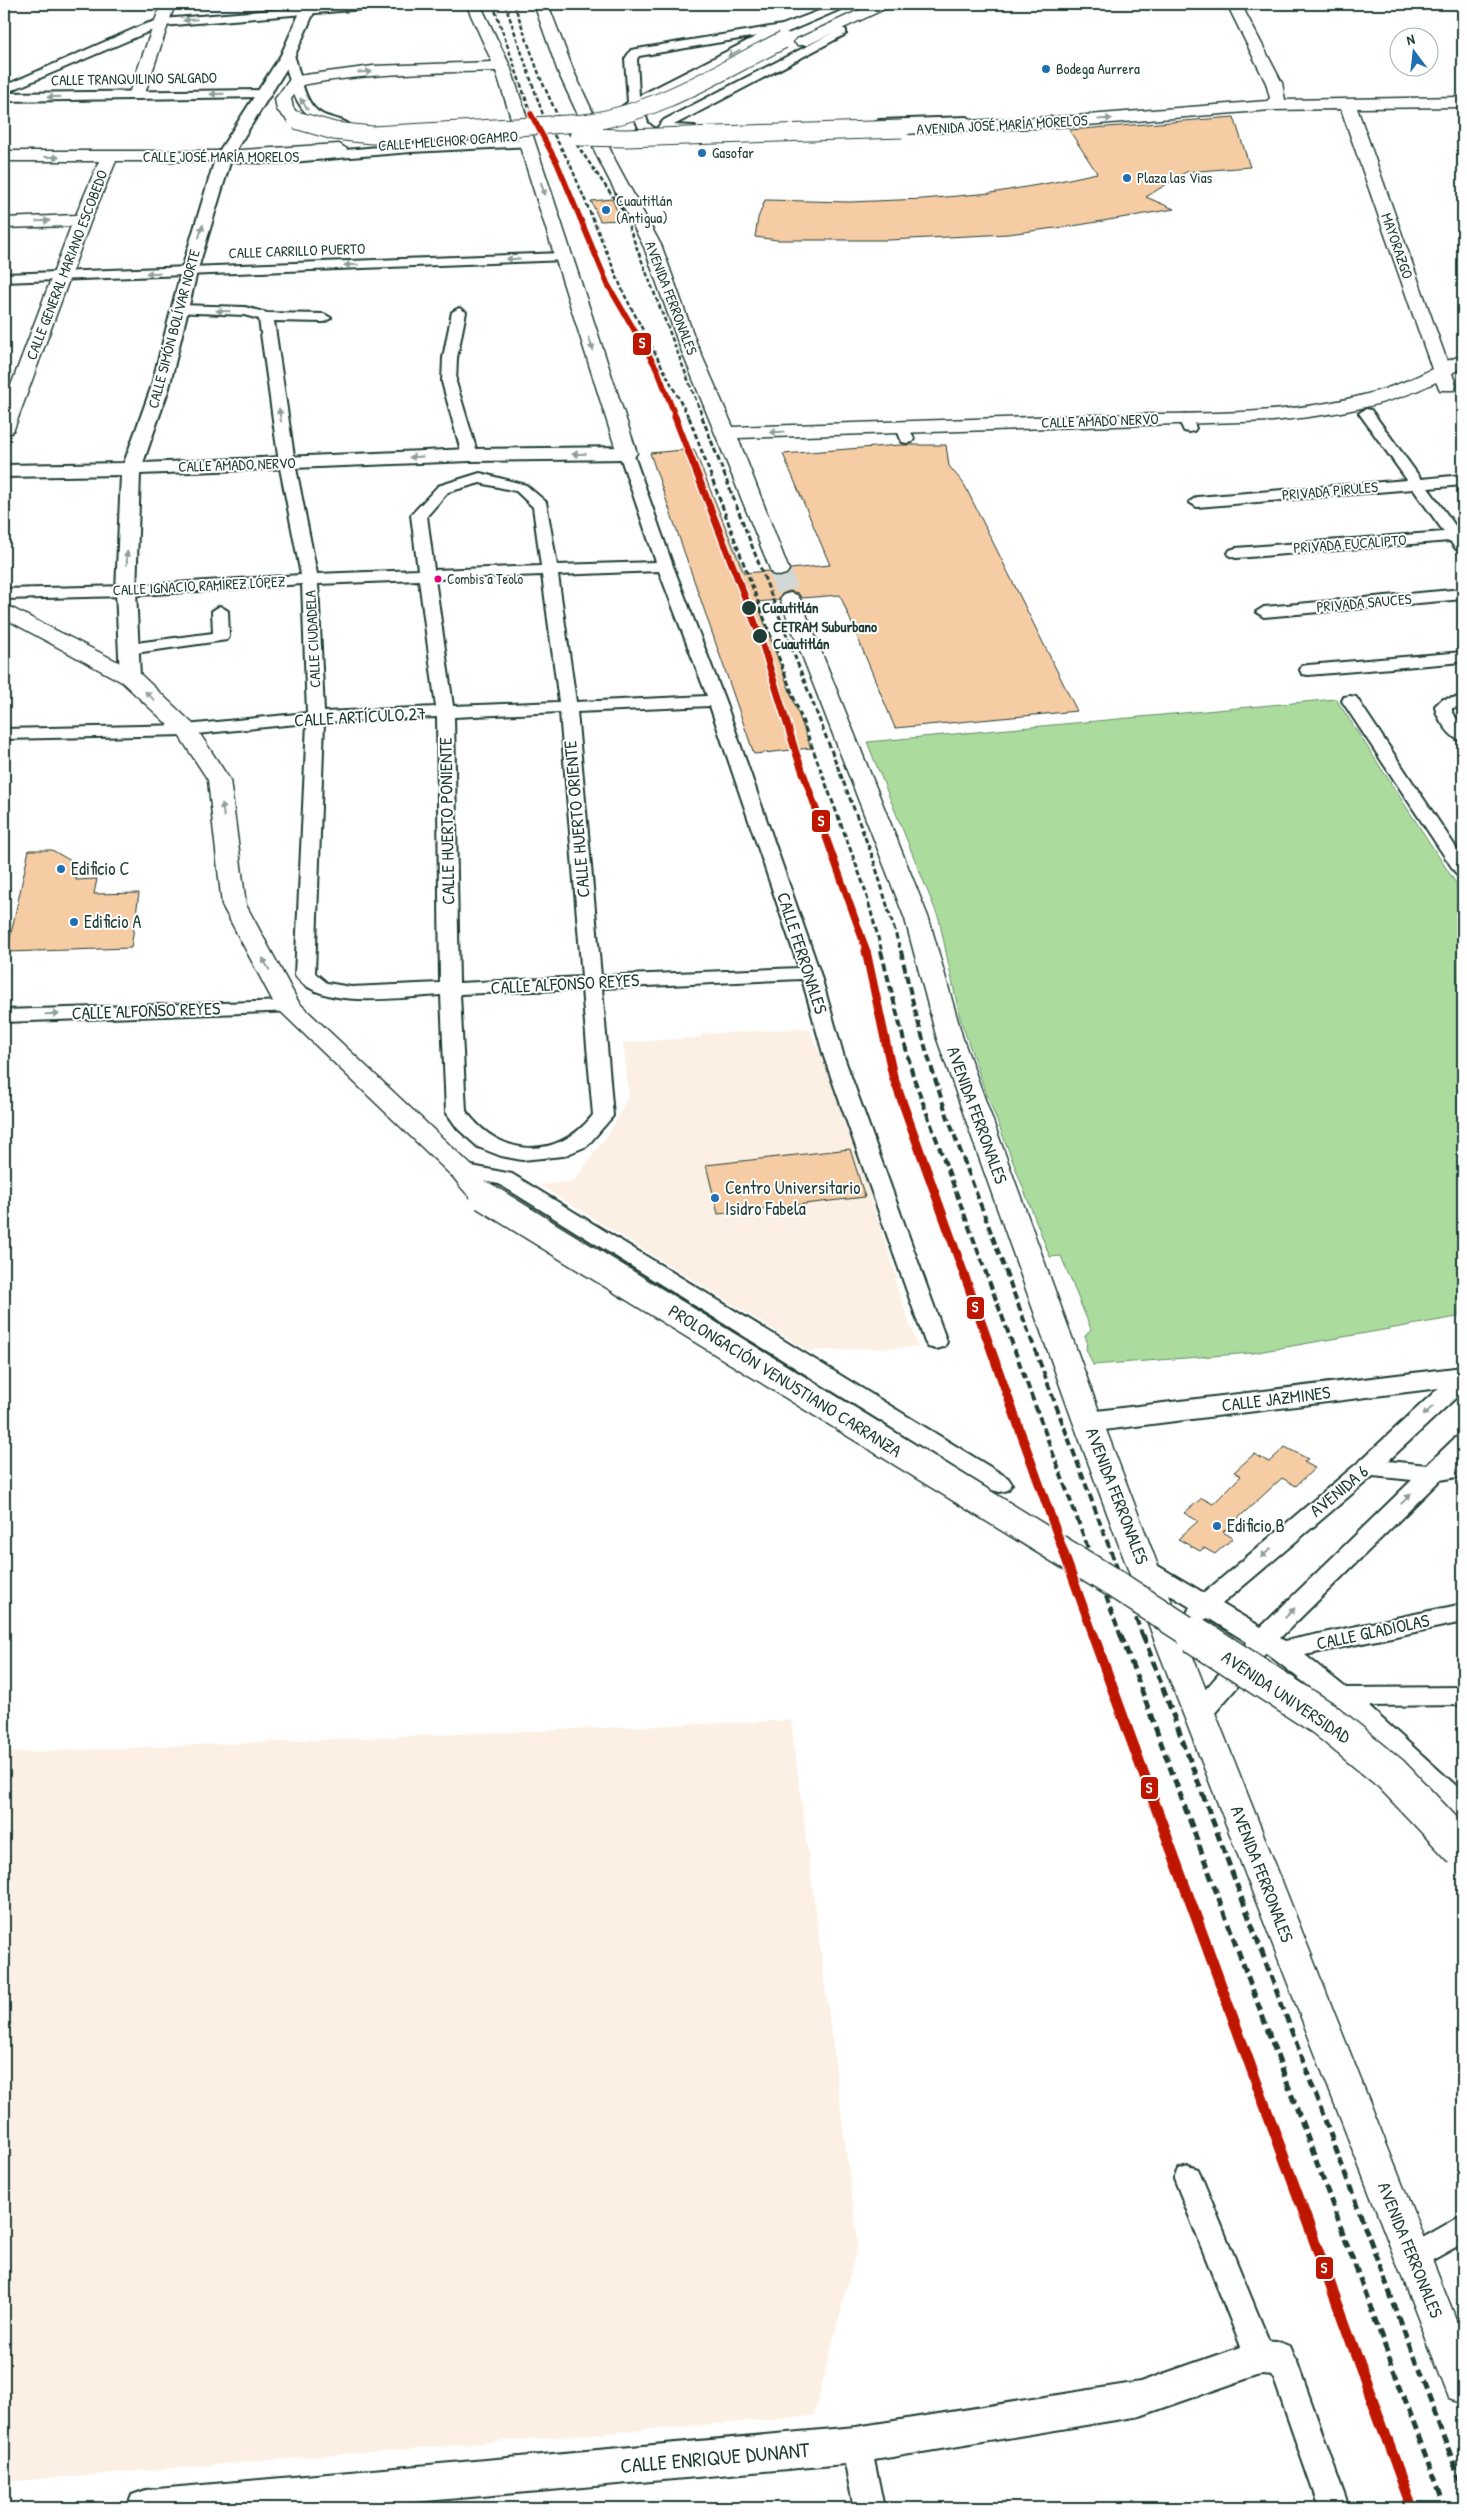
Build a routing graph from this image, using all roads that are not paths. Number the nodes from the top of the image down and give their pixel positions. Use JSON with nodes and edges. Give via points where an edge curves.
{"nodes":[{"id":1,"x":168,"y":4,"type":"edge"},
{"id":2,"x":387,"y":4,"type":"edge"},
{"id":3,"x":473,"y":4,"type":"edge"},
{"id":4,"x":541,"y":4,"type":"edge"},
{"id":5,"x":884,"y":4,"type":"edge"},
{"id":6,"x":1234,"y":4,"type":"edge"},
{"id":7,"x":846,"y":5,"type":"edge"},
{"id":8,"x":308,"y":7,"type":"edge"},
{"id":9,"x":162,"y":23,"type":"junction"},
{"id":10,"x":842,"y":32,"type":"dead end"},
{"id":11,"x":785,"y":34,"type":"junction"},
{"id":12,"x":288,"y":55,"type":"junction"},
{"id":13,"x":502,"y":66,"type":"junction"},
{"id":14,"x":297,"y":81,"type":"junction"},
{"id":15,"x":4,"y":90,"type":"edge"},
{"id":16,"x":265,"y":94,"type":"junction"},
{"id":17,"x":136,"y":96,"type":"junction"},
{"id":18,"x":4,"y":97,"type":"edge"},
{"id":19,"x":1463,"y":102,"type":"edge"},
{"id":20,"x":636,"y":104,"type":"junction"},
{"id":21,"x":1272,"y":105,"type":"junction"},
{"id":22,"x":1348,"y":105,"type":"junction"},
{"id":23,"x":587,"y":117,"type":"junction"},
{"id":24,"x":520,"y":121,"type":"junction"},
{"id":25,"x":967,"y":121,"type":"dead end"},
{"id":26,"x":534,"y":140,"type":"junction"},
{"id":27,"x":602,"y":150,"type":"junction"},
{"id":28,"x":4,"y":156,"type":"edge"},
{"id":29,"x":224,"y":156,"type":"junction"},
{"id":30,"x":109,"y":157,"type":"junction"},
{"id":31,"x":82,"y":220,"type":"junction"},
{"id":32,"x":4,"y":223,"type":"edge"},
{"id":33,"x":562,"y":257,"type":"junction"},
{"id":34,"x":189,"y":272,"type":"junction"},
{"id":35,"x":61,"y":276,"type":"junction"},
{"id":36,"x":4,"y":278,"type":"edge"},
{"id":37,"x":179,"y":309,"type":"junction"},
{"id":38,"x":459,"y":312,"type":"dead end"},
{"id":39,"x":266,"y":317,"type":"junction"},
{"id":40,"x":324,"y":318,"type":"dead end"},
{"id":41,"x":1428,"y":337,"type":"junction"},
{"id":42,"x":1458,"y":347,"type":"edge"},
{"id":43,"x":1450,"y":378,"type":"edge"},
{"id":44,"x":1366,"y":413,"type":"junction"},
{"id":45,"x":1187,"y":423,"type":"junction"},
{"id":46,"x":4,"y":429,"type":"edge"},
{"id":47,"x":729,"y":440,"type":"junction"},
{"id":48,"x":627,"y":453,"type":"junction"},
{"id":49,"x":470,"y":455,"type":"junction"},
{"id":50,"x":287,"y":463,"type":"junction"},
{"id":51,"x":131,"y":469,"type":"junction"},
{"id":52,"x":4,"y":471,"type":"edge"},
{"id":53,"x":480,"y":478,"type":"joint"},
{"id":54,"x":1463,"y":480,"type":"edge"},
{"id":55,"x":1417,"y":484,"type":"junction"},
{"id":56,"x":1197,"y":502,"type":"dead end"},
{"id":57,"x":1460,"y":540,"type":"edge"},
{"id":58,"x":1236,"y":553,"type":"dead end"},
{"id":59,"x":664,"y":566,"type":"junction"},
{"id":60,"x":550,"y":570,"type":"junction"},
{"id":61,"x":779,"y":570,"type":"tunnel mouth"},
{"id":62,"x":427,"y":576,"type":"junction"},
{"id":63,"x":310,"y":579,"type":"junction"},
{"id":64,"x":126,"y":591,"type":"junction"},
{"id":65,"x":4,"y":594,"type":"edge"},
{"id":66,"x":1463,"y":594,"type":"edge"},
{"id":67,"x":790,"y":599,"type":"tunnel mouth"},
{"id":68,"x":4,"y":610,"type":"edge"},
{"id":69,"x":220,"y":611,"type":"dead end"},
{"id":70,"x":1264,"y":612,"type":"dead end"},
{"id":71,"x":128,"y":649,"type":"junction"},
{"id":72,"x":1463,"y":657,"type":"edge"},
{"id":73,"x":1308,"y":670,"type":"dead end"},
{"id":74,"x":130,"y":677,"type":"junction"},
{"id":75,"x":717,"y":701,"type":"junction"},
{"id":76,"x":1350,"y":701,"type":"dead end"},
{"id":77,"x":1456,"y":703,"type":"edge"},
{"id":78,"x":568,"y":708,"type":"junction"},
{"id":79,"x":445,"y":713,"type":"junction"},
{"id":80,"x":316,"y":717,"type":"junction"},
{"id":81,"x":186,"y":730,"type":"junction"},
{"id":82,"x":4,"y":734,"type":"edge"},
{"id":83,"x":1463,"y":737,"type":"edge"},
{"id":84,"x":1463,"y":871,"type":"edge"},
{"id":85,"x":810,"y":973,"type":"junction"},
{"id":86,"x":591,"y":982,"type":"junction"},
{"id":87,"x":321,"y":988,"type":"joint"},
{"id":88,"x":450,"y":989,"type":"junction"},
{"id":89,"x":289,"y":1006,"type":"junction"},
{"id":90,"x":4,"y":1016,"type":"edge"},
{"id":91,"x":530,"y":1156,"type":"joint"},
{"id":92,"x":462,"y":1171,"type":"junction"},
{"id":93,"x":936,"y":1342,"type":"dead end"},
{"id":94,"x":1463,"y":1377,"type":"edge"},
{"id":95,"x":1088,"y":1422,"type":"junction"},
{"id":96,"x":1463,"y":1444,"type":"edge"},
{"id":97,"x":1368,"y":1467,"type":"junction"},
{"id":98,"x":1463,"y":1468,"type":"edge"},
{"id":99,"x":1430,"y":1474,"type":"junction"},
{"id":100,"x":1000,"y":1484,"type":"dead end"},
{"id":101,"x":1145,"y":1569,"type":"junction"},
{"id":102,"x":1115,"y":1584,"type":"joint"},
{"id":103,"x":1206,"y":1604,"type":"junction"},
{"id":104,"x":1463,"y":1613,"type":"edge"},
{"id":105,"x":1273,"y":1645,"type":"junction"},
{"id":106,"x":1173,"y":1647,"type":"junction"},
{"id":107,"x":1463,"y":1696,"type":"edge"},
{"id":108,"x":1342,"y":1697,"type":"junction"},
{"id":109,"x":1199,"y":1714,"type":"junction"},
{"id":110,"x":1463,"y":1808,"type":"edge"},
{"id":111,"x":1463,"y":1850,"type":"edge"},
{"id":112,"x":1188,"y":2178,"type":"dead end"},
{"id":113,"x":1463,"y":2228,"type":"edge"},
{"id":114,"x":1413,"y":2258,"type":"junction"},
{"id":115,"x":1268,"y":2358,"type":"junction"},
{"id":116,"x":1463,"y":2385,"type":"edge"},
{"id":117,"x":856,"y":2445,"type":"junction"},
{"id":118,"x":146,"y":2508,"type":"edge"},
{"id":119,"x":869,"y":2508,"type":"edge"},
{"id":120,"x":1334,"y":2508,"type":"edge"}],
"edges":[{"from":1,"to":9,"type":"main road"},
{"from":2,"to":8,"type":"street"},
{"from":3,"to":13,"type":"main road"},
{"from":4,"to":23,"type":"main road","name":"AVENIDA FERRONALES"},
{"from":5,"to":26,"type":"main road","name":"CALLE MELCHOR OCAMPO","via":[[802,42],[674,111],[614,128]]},
{"from":6,"to":21,"type":"main road","via":[[1274,83],[1278,99]]},
{"from":7,"to":11,"type":"main road","name":"CALLE MELCHOR OCAMPO"},
{"from":8,"to":9,"type":"street","one_way":true},
{"from":8,"to":12,"type":"street","name":"CALLE SIMÓN BOLÍVAR NORTE"},
{"from":9,"to":15,"type":"street"},
{"from":9,"to":17,"type":"main road"},
{"from":10,"to":25,"type":"street","via":[[668,122],[663,128]]},
{"from":11,"to":14,"type":"main road","name":"CALLE MELCHOR OCAMPO","bridge":true,"via":[[646,109],[614,119],[584,123],[384,136],[338,133],[296,120],[285,110],[283,100]]},
{"from":11,"to":20,"type":"street","name":"CALLE MELCHOR OCAMPO","one_way":true},
{"from":11,"to":20,"type":"street","via":[[635,54],[631,59]]},
{"from":12,"to":14,"type":"street","name":"CALLE MELCHOR OCAMPO"},
{"from":12,"to":16,"type":"street","name":"CALLE SIMÓN BOLÍVAR NORTE"},
{"from":14,"to":13,"type":"main road","one_way":true,"via":[[370,71]]},
{"from":13,"to":24,"type":"main road"},
{"from":24,"to":14,"type":"street","name":"CALLE MELCHOR OCAMPO","one_way":true,"via":[[395,129],[344,126],[325,121],[304,107]]},
{"from":16,"to":17,"type":"street","name":"CALLE TRANQUILINO SALGADO","one_way":true},
{"from":16,"to":29,"type":"street","name":"CALLE SIMÓN BOLÍVAR NORTE"},
{"from":17,"to":18,"type":"street","name":"CALLE TRANQUILINO SALGADO","one_way":true},
{"from":19,"to":22,"type":"main road","name":"AVENIDA JOSÉ MARÍA MORELOS"},
{"from":20,"to":23,"type":"street","name":"CALLE MELCHOR OCAMPO"},
{"from":20,"to":27,"type":"street","via":[[643,125],[648,128]]},
{"from":21,"to":22,"type":"main road","name":"AVENIDA JOSÉ MARÍA MORELOS"},
{"from":26,"to":21,"type":"main road","name":"AVENIDA JOSÉ MARÍA MORELOS","one_way":true,"bridge":true,"via":[[1075,122]]},
{"from":22,"to":41,"type":"main road","name":"MAYORAZGO"},
{"from":23,"to":27,"type":"main road","name":"AVENIDA FERRONALES"},
{"from":24,"to":26,"type":"main road"},
{"from":26,"to":29,"type":"main road","name":"CALLE MELCHOR OCAMPO","via":[[480,138]]},
{"from":26,"to":29,"type":"street","name":"CALLE JOSÉ MARÍA MORELOS","via":[[276,160],[242,160]]},
{"from":26,"to":33,"type":"main road","one_way":true},
{"from":27,"to":47,"type":"main road","name":"AVENIDA FERRONALES","via":[[653,247],[687,342]]},
{"from":28,"to":30,"type":"main road","name":"CALLE JOSÉ MARÍA MORELOS","one_way":true},
{"from":29,"to":30,"type":"main road","name":"CALLE JOSÉ MARÍA MORELOS"},
{"from":34,"to":29,"type":"street","name":"CALLE SIMÓN BOLÍVAR NORTE","one_way":true},
{"from":30,"to":31,"type":"main road","name":"CALLE GENERAL MARIANO ESCOBEDO"},
{"from":32,"to":31,"type":"main road","one_way":true},
{"from":31,"to":35,"type":"main road","name":"CALLE GENERAL MARIANO ESCOBEDO"},
{"from":33,"to":34,"type":"street","name":"CALLE CARRILLO PUERTO","one_way":true},
{"from":33,"to":48,"type":"main road","one_way":true},
{"from":34,"to":35,"type":"street","name":"CALLE CARRILLO PUERTO","one_way":true},
{"from":34,"to":37,"type":"street","name":"CALLE SIMÓN BOLÍVAR NORTE"},
{"from":35,"to":36,"type":"street","name":"CALLE CARRILLO PUERTO"},
{"from":35,"to":46,"type":"main road","name":"CALLE GENERAL MARIANO ESCOBEDO"},
{"from":39,"to":37,"type":"street","one_way":true,"via":[[245,311]]},
{"from":37,"to":51,"type":"street","name":"CALLE SIMÓN BOLÍVAR NORTE","via":[[160,388]]},
{"from":38,"to":49,"type":"street","via":[[449,382]]},
{"from":39,"to":40,"type":"street"},
{"from":50,"to":39,"type":"street","name":"CALLE CIUDADELA","one_way":true},
{"from":41,"to":42,"type":"main road"},
{"from":41,"to":43,"type":"main road","name":"MAYORAZGO"},
{"from":42,"to":43,"type":"main road","name":"CALLE AMADO NERVO"},
{"from":43,"to":44,"type":"main road","name":"CALLE AMADO NERVO"},
{"from":43,"to":45,"type":"main road","name":"CALLE AMADO NERVO","via":[[1337,408]]},
{"from":44,"to":45,"type":"main road","name":"CALLE AMADO NERVO","via":[[1278,424]]},
{"from":44,"to":55,"type":"street"},
{"from":45,"to":47,"type":"main road","name":"CALLE AMADO NERVO"},
{"from":47,"to":61,"type":"main road","name":"AVENIDA FERRONALES"},
{"from":48,"to":49,"type":"street","name":"CALLE AMADO NERVO","one_way":true},
{"from":48,"to":59,"type":"street"},
{"from":49,"to":50,"type":"street","name":"CALLE AMADO NERVO","one_way":true},
{"from":50,"to":51,"type":"street","name":"CALLE AMADO NERVO"},
{"from":50,"to":63,"type":"street","name":"CALLE CIUDADELA"},
{"from":51,"to":52,"type":"street","name":"CALLE AMADO NERVO"},
{"from":64,"to":51,"type":"street","name":"CALLE SIMÓN BOLÍVAR NORTE","one_way":true},
{"from":53,"to":60,"type":"street","name":"CALLE HUERTO ORIENTE","via":[[521,488],[541,505]]},
{"from":53,"to":62,"type":"street","name":"CALLE HUERTO PONIENTE","via":[[443,488],[419,516]]},
{"from":54,"to":55,"type":"street","name":"PRIVADA PIRULES"},
{"from":55,"to":56,"type":"street","name":"PRIVADA PIRULES"},
{"from":55,"to":57,"type":"street"},
{"from":57,"to":58,"type":"street","name":"PRIVADA EUCALIPTO"},
{"from":59,"to":60,"type":"street","name":"CALLE IGNACIO RAMÍREZ LÓPEZ"},
{"from":59,"to":75,"type":"street","name":"CALLE FERRONALES"},
{"from":60,"to":62,"type":"street","name":"CALLE IGNACIO RAMÍREZ LÓPEZ"},
{"from":60,"to":78,"type":"street","name":"CALLE HUERTO ORIENTE"},
{"from":62,"to":63,"type":"street","name":"CALLE IGNACIO RAMÍREZ LÓPEZ"},
{"from":62,"to":79,"type":"street","name":"CALLE HUERTO PONIENTE"},
{"from":63,"to":64,"type":"street","name":"CALLE IGNACIO RAMÍREZ LÓPEZ"},
{"from":63,"to":80,"type":"street","name":"CALLE CIUDADELA"},
{"from":64,"to":65,"type":"street","name":"CALLE IGNACIO RAMÍREZ LÓPEZ"},
{"from":64,"to":71,"type":"street","name":"CALLE SIMÓN BOLÍVAR NORTE"},
{"from":66,"to":70,"type":"street","name":"PRIVADA SAUCES"},
{"from":67,"to":95,"type":"main road","name":"AVENIDA FERRONALES","via":[[917,919],[950,1040]]},
{"from":68,"to":74,"type":"main road","name":"PROLONGACIÓN VENUSTIANO CARRANZA"},
{"from":69,"to":71,"type":"street","via":[[221,637]]},
{"from":71,"to":74,"type":"street","name":"CALLE SIMÓN BOLÍVAR NORTE"},
{"from":72,"to":73,"type":"street"},
{"from":81,"to":74,"type":"main road","name":"PROLONGACIÓN VENUSTIANO CARRANZA","one_way":true},
{"from":75,"to":78,"type":"street","name":"CALLE ARTÍCULO 27"},
{"from":75,"to":85,"type":"street","name":"CALLE FERRONALES"},
{"from":76,"to":84,"type":"street"},
{"from":77,"to":83,"type":"street","via":[[1443,706],[1444,714]]},
{"from":78,"to":79,"type":"street","name":"CALLE ARTÍCULO 27"},
{"from":78,"to":86,"type":"street","name":"CALLE HUERTO ORIENTE"},
{"from":79,"to":80,"type":"street","name":"CALLE ARTÍCULO 27"},
{"from":79,"to":88,"type":"street","name":"CALLE HUERTO PONIENTE"},
{"from":80,"to":81,"type":"street","name":"CALLE ARTÍCULO 27"},
{"from":80,"to":87,"type":"street","name":"CALLE CIUDADELA","via":[[305,975]]},
{"from":81,"to":82,"type":"street","name":"CALLE ARTÍCULO 27"},
{"from":89,"to":81,"type":"main road","name":"PROLONGACIÓN VENUSTIANO CARRANZA","one_way":true,"via":[[234,905],[219,780]]},
{"from":85,"to":86,"type":"street","name":"CALLE ALFONSO REYES"},
{"from":85,"to":93,"type":"street","name":"CALLE FERRONALES","via":[[834,1056]]},
{"from":86,"to":88,"type":"street","name":"CALLE ALFONSO REYES"},
{"from":86,"to":91,"type":"street","name":"CALLE HUERTO ORIENTE","via":[[603,1116],[590,1133],[569,1147]]},
{"from":87,"to":88,"type":"street","name":"CALLE ALFONSO REYES","via":[[351,993]]},
{"from":88,"to":91,"type":"street","name":"CALLE HUERTO PONIENTE","via":[[456,1112],[466,1127],[493,1148]]},
{"from":90,"to":89,"type":"street","name":"CALLE ALFONSO REYES","one_way":true},
{"from":89,"to":92,"type":"main road","name":"PROLONGACIÓN VENUSTIANO CARRANZA"},
{"from":92,"to":100,"type":"street","name":"PROLONGACIÓN VENUSTIANO CARRANZA","via":[[505,1179]]},
{"from":92,"to":102,"type":"main road","name":"PROLONGACIÓN VENUSTIANO CARRANZA","bridge":true,"via":[[484,1196]]},
{"from":94,"to":95,"type":"street","name":"CALLE JAZMINES"},
{"from":94,"to":97,"type":"street","name":"AVENIDA 6","one_way":true},
{"from":95,"to":101,"type":"main road","name":"AVENIDA FERRONALES"},
{"from":96,"to":99,"type":"street"},
{"from":97,"to":99,"type":"street"},
{"from":97,"to":103,"type":"street","name":"AVENIDA 6","one_way":true},
{"from":98,"to":99,"type":"street"},
{"from":105,"to":99,"type":"street","one_way":true},
{"from":101,"to":103,"type":"street","name":"AVENIDA UNIVERSIDAD"},
{"from":101,"to":106,"type":"main road","name":"AVENIDA FERRONALES"},
{"from":102,"to":111,"type":"main road","name":"AVENIDA UNIVERSIDAD","bridge":true,"via":[[1324,1719],[1391,1774]]},
{"from":103,"to":105,"type":"street","name":"AVENIDA UNIVERSIDAD"},
{"from":103,"to":106,"type":"street","name":"AVENIDA 6"},
{"from":104,"to":105,"type":"street","name":"CALLE GLADIOLAS"},
{"from":105,"to":108,"type":"street","name":"AVENIDA UNIVERSIDAD"},
{"from":105,"to":109,"type":"street"},
{"from":106,"to":109,"type":"main road","name":"AVENIDA FERRONALES"},
{"from":107,"to":108,"type":"street"},
{"from":108,"to":110,"type":"street","name":"AVENIDA UNIVERSIDAD"},
{"from":109,"to":114,"type":"main road","name":"AVENIDA FERRONALES"},
{"from":112,"to":115,"type":"street"},
{"from":113,"to":114,"type":"street"},
{"from":114,"to":116,"type":"main road","name":"AVENIDA FERRONALES"},
{"from":115,"to":117,"type":"street","name":"CALLE ENRIQUE DUNANT","via":[[1140,2399]]},
{"from":115,"to":120,"type":"street","via":[[1286,2372]]},
{"from":117,"to":118,"type":"street","name":"CALLE ENRIQUE DUNANT"},
{"from":117,"to":119,"type":"street"}]}
